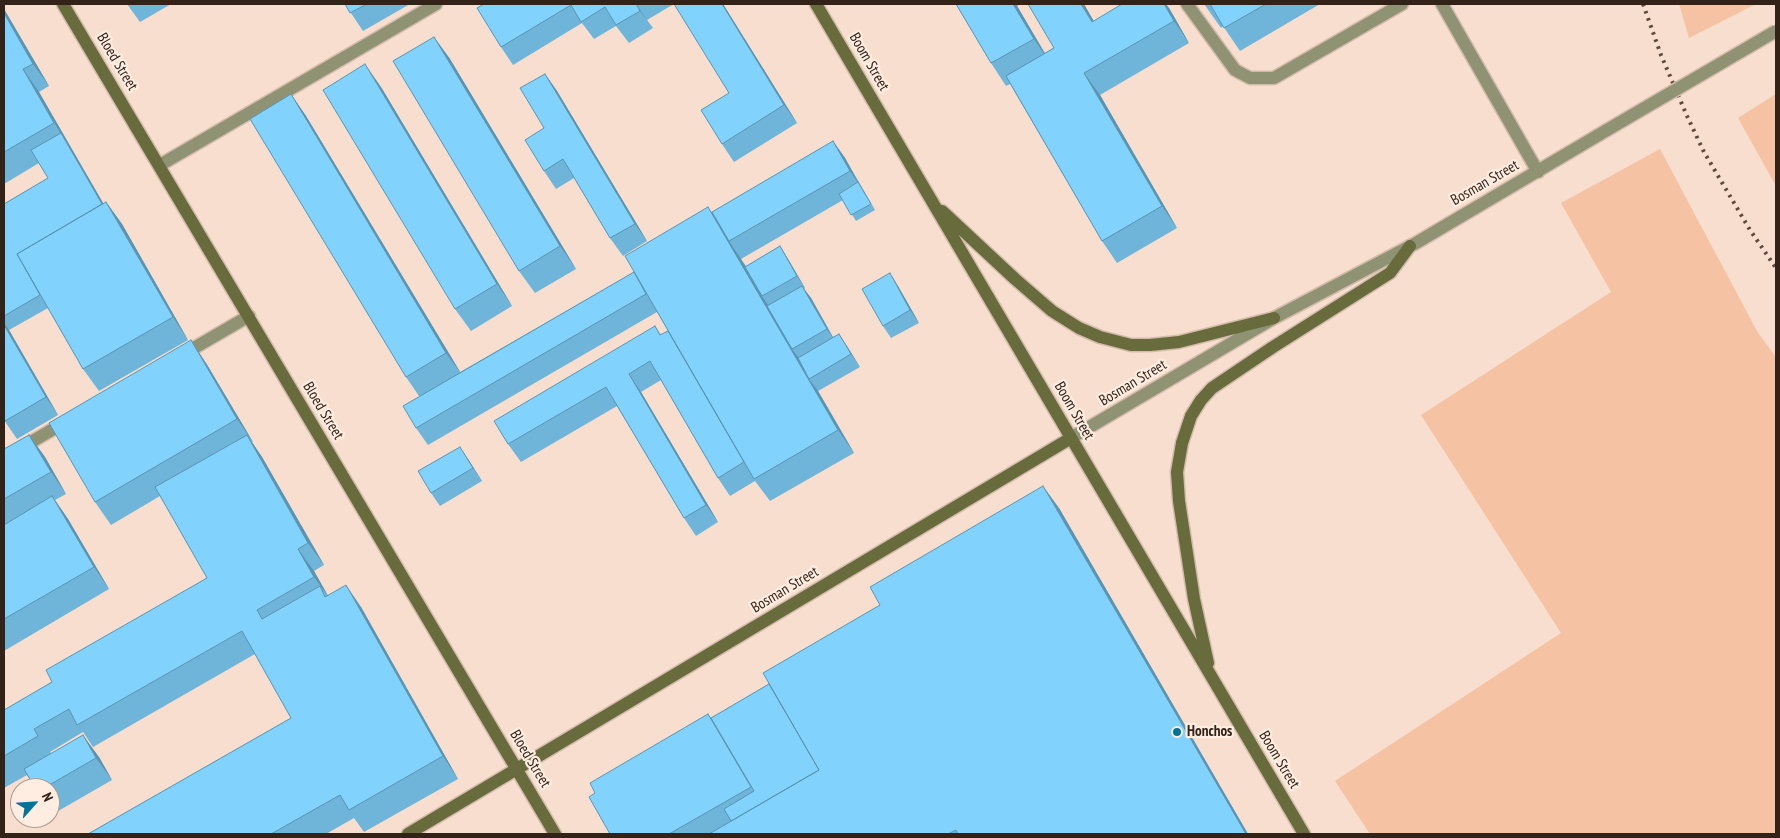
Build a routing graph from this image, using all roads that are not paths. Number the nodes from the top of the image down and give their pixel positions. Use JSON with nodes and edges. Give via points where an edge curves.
{"nodes":[{"id":1,"x":63,"y":4,"type":"edge"},
{"id":2,"x":436,"y":4,"type":"edge"},
{"id":3,"x":816,"y":4,"type":"edge"},
{"id":4,"x":1187,"y":4,"type":"edge"},
{"id":5,"x":1402,"y":4,"type":"edge"},
{"id":6,"x":1442,"y":4,"type":"edge"},
{"id":7,"x":1776,"y":31,"type":"edge"},
{"id":8,"x":160,"y":165,"type":"junction"},
{"id":9,"x":1538,"y":172,"type":"junction"},
{"id":10,"x":932,"y":201,"type":"junction"},
{"id":11,"x":1410,"y":246,"type":"junction"},
{"id":12,"x":249,"y":316,"type":"junction"},
{"id":13,"x":1274,"y":318,"type":"junction"},
{"id":14,"x":173,"y":360,"type":"edge"},
{"id":15,"x":80,"y":414,"type":"edge"},
{"id":16,"x":1071,"y":438,"type":"junction"},
{"id":17,"x":4,"y":458,"type":"edge"},
{"id":18,"x":1210,"y":674,"type":"junction"},
{"id":19,"x":517,"y":769,"type":"junction"},
{"id":20,"x":408,"y":834,"type":"edge"},
{"id":21,"x":555,"y":834,"type":"edge"},
{"id":22,"x":1304,"y":834,"type":"edge"}],
"edges":[{"from":1,"to":8,"type":"main road","name":"Bloed Street"},
{"from":2,"to":8,"type":"street"},
{"from":3,"to":10,"type":"main road","name":"Boom Street"},
{"from":4,"to":5,"type":"street","via":[[1235,70],[1250,78],[1274,78]]},
{"from":6,"to":9,"type":"street"},
{"from":7,"to":9,"type":"street","name":"Bosman Street","bridge":true},
{"from":8,"to":12,"type":"main road","name":"Bloed Street"},
{"from":9,"to":11,"type":"street","name":"Bosman Street"},
{"from":10,"to":13,"type":"main road","via":[[1052,311],[1100,337],[1131,345],[1179,342]]},
{"from":10,"to":16,"type":"main road","name":"Boom Street"},
{"from":11,"to":13,"type":"street","name":"Bosman Street"},
{"from":11,"to":18,"type":"main road","via":[[1390,273],[1212,388],[1191,416],[1177,472],[1179,501],[1194,599]]},
{"from":12,"to":14,"type":"street"},
{"from":12,"to":19,"type":"main road","name":"Bloed Street"},
{"from":13,"to":16,"type":"street","name":"Bosman Street"},
{"from":15,"to":17,"type":"street"},
{"from":16,"to":18,"type":"main road","name":"Boom Street"},
{"from":16,"to":19,"type":"main road","name":"Bosman Street"},
{"from":18,"to":22,"type":"main road","name":"Boom Street"},
{"from":19,"to":20,"type":"main road","name":"Bosman Street"},
{"from":19,"to":21,"type":"main road","name":"Bloed Street"}]}
